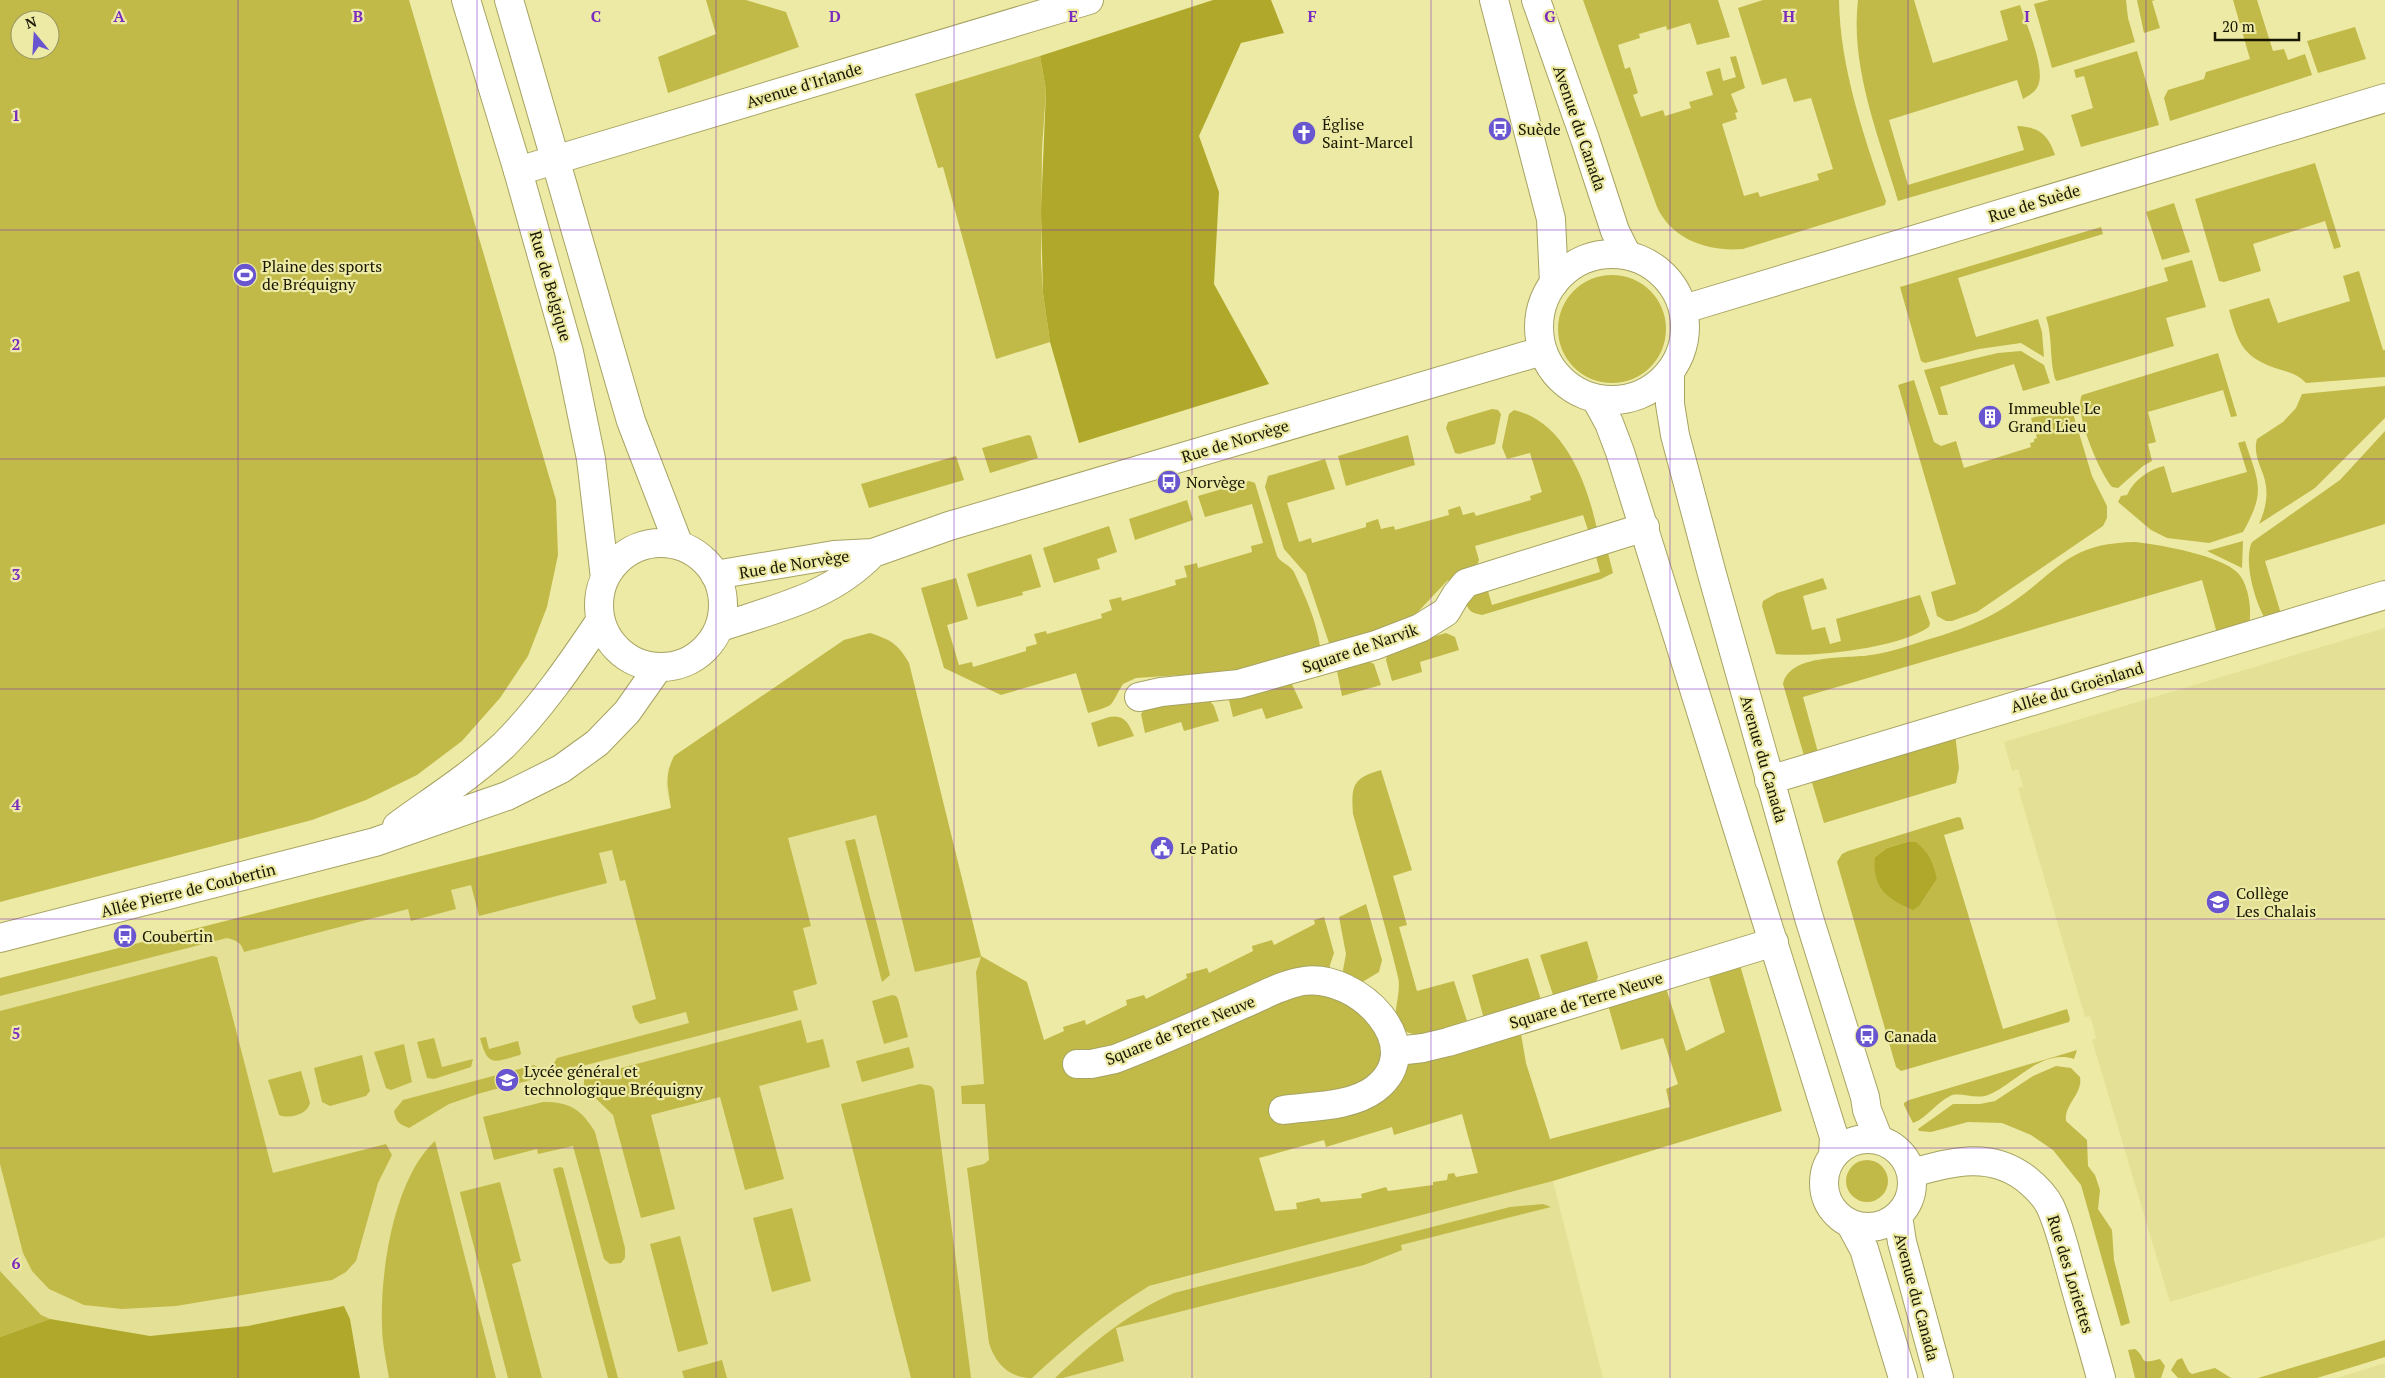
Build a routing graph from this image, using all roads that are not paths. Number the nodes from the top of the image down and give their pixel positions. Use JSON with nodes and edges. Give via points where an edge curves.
{"nodes":[{"id":1,"x":466,"y":0,"type":"edge"},
{"id":2,"x":509,"y":0,"type":"edge"},
{"id":3,"x":1494,"y":0,"type":"edge"},
{"id":4,"x":1536,"y":0,"type":"edge"},
{"id":5,"x":1078,"y":2,"type":"edge"},
{"id":6,"x":2385,"y":98,"type":"edge"},
{"id":7,"x":556,"y":160,"type":"junction"},
{"id":8,"x":518,"y":172,"type":"junction"},
{"id":9,"x":1627,"y":255,"type":"junction"},
{"id":10,"x":1554,"y":283,"type":"junction"},
{"id":11,"x":1684,"y":309,"type":"junction"},
{"id":12,"x":1542,"y":351,"type":"junction"},
{"id":13,"x":1670,"y":372,"type":"junction"},
{"id":14,"x":1596,"y":399,"type":"junction"},
{"id":15,"x":1645,"y":527,"type":"junction"},
{"id":16,"x":678,"y":543,"type":"junction"},
{"id":17,"x":873,"y":553,"type":"junction"},
{"id":18,"x":715,"y":575,"type":"junction"},
{"id":19,"x":605,"y":578,"type":"junction"},
{"id":20,"x":2385,"y":595,"type":"edge"},
{"id":21,"x":600,"y":621,"type":"junction"},
{"id":22,"x":721,"y":627,"type":"junction"},
{"id":23,"x":658,"y":668,"type":"junction"},
{"id":24,"x":1139,"y":697,"type":"dead end"},
{"id":25,"x":1769,"y":780,"type":"junction"},
{"id":26,"x":375,"y":842,"type":"junction"},
{"id":27,"x":0,"y":938,"type":"edge"},
{"id":28,"x":1774,"y":942,"type":"junction"},
{"id":29,"x":1397,"y":1051,"type":"junction"},
{"id":30,"x":1077,"y":1064,"type":"dead end"},
{"id":31,"x":1283,"y":1110,"type":"dead end"},
{"id":32,"x":1879,"y":1140,"type":"junction"},
{"id":33,"x":1833,"y":1155,"type":"junction"},
{"id":34,"x":1912,"y":1173,"type":"junction"},
{"id":35,"x":1898,"y":1216,"type":"junction"},
{"id":36,"x":1851,"y":1225,"type":"junction"},
{"id":37,"x":1903,"y":1378,"type":"edge"},
{"id":38,"x":1939,"y":1378,"type":"edge"},
{"id":39,"x":2101,"y":1378,"type":"edge"}],
"edges":[{"from":1,"to":8,"type":"street","name":"Rue de Belgique"},
{"from":2,"to":7,"type":"street"},
{"from":3,"to":10,"type":"street","via":[[1551,219]]},
{"from":4,"to":9,"type":"street","name":"Avenue du Canada","via":[[1615,231]]},
{"from":5,"to":7,"type":"street","name":"Avenue d'Irlande"},
{"from":6,"to":11,"type":"street","name":"Rue de Suède"},
{"from":7,"to":8,"type":"street","name":"Avenue d'Irlande"},
{"from":7,"to":16,"type":"street","via":[[631,420]]},
{"from":8,"to":19,"type":"street","name":"Rue de Belgique","via":[[558,307],[584,417]]},
{"from":9,"to":10,"type":"street","via":[[1613,254],[1584,260],[1567,269]]},
{"from":9,"to":11,"type":"street","via":[[1663,273],[1676,289]]},
{"from":10,"to":12,"type":"street","via":[[1539,321]]},
{"from":11,"to":13,"type":"street","via":[[1685,337]]},
{"from":12,"to":14,"type":"street","via":[[1554,373],[1581,394]]},
{"from":12,"to":17,"type":"street","name":"Rue de Norvège","via":[[994,513]]},
{"from":13,"to":14,"type":"street","via":[[1652,388],[1636,396],[1621,401]]},
{"from":13,"to":25,"type":"street","name":"Avenue du Canada","via":[[1670,404],[1676,435]]},
{"from":14,"to":15,"type":"street","via":[[1609,423]]},
{"from":15,"to":24,"type":"street","name":"Square de Narvik","via":[[1466,583],[1446,612],[1420,628],[1376,645],[1239,684]]},
{"from":15,"to":28,"type":"street"},
{"from":16,"to":18,"type":"street","via":[[699,555]]},
{"from":16,"to":19,"type":"street","via":[[648,542],[619,557]]},
{"from":17,"to":18,"type":"street","name":"Rue de Norvège","via":[[834,555]]},
{"from":17,"to":22,"type":"street","name":"Rue de Norvège","via":[[855,571],[822,592]]},
{"from":18,"to":22,"type":"street","via":[[723,600]]},
{"from":19,"to":21,"type":"street","via":[[599,598]]},
{"from":20,"to":25,"type":"street","name":"Allée du Groënland"},
{"from":21,"to":23,"type":"street","via":[[610,641],[631,661]]},
{"from":21,"to":26,"type":"street","name":"Allée Pierre de Coubertin","via":[[556,683],[503,745],[460,782]]},
{"from":22,"to":23,"type":"street","via":[[707,650],[680,664]]},
{"from":23,"to":26,"type":"street","name":"Allée Pierre de Coubertin","via":[[627,712],[598,742],[561,768],[499,799]]},
{"from":25,"to":32,"type":"street","name":"Avenue du Canada","via":[[1866,1097],[1866,1110]]},
{"from":26,"to":27,"type":"street","name":"Allée Pierre de Coubertin"},
{"from":28,"to":29,"type":"street","name":"Square de Terre Neuve","via":[[1448,1042]]},
{"from":28,"to":33,"type":"street","via":[[1834,1137]]},
{"from":29,"to":30,"type":"street","name":"Square de Terre Neuve","via":[[1384,1021],[1359,996],[1333,982],[1305,981],[1263,995],[1115,1059]]},
{"from":29,"to":31,"type":"street","via":[[1388,1074],[1375,1089],[1355,1099]]},
{"from":32,"to":33,"type":"street","via":[[1866,1138],[1850,1143]]},
{"from":32,"to":34,"type":"street","via":[[1899,1151]]},
{"from":33,"to":36,"type":"street","via":[[1824,1176],[1825,1193],[1836,1214]]},
{"from":34,"to":35,"type":"street","via":[[1912,1194]]},
{"from":34,"to":39,"type":"street","name":"Rue des Loriettes","via":[[1965,1160],[1995,1162],[2016,1171],[2040,1191],[2056,1222]]},
{"from":35,"to":36,"type":"street","via":[[1879,1226]]},
{"from":35,"to":38,"type":"street","name":"Avenue du Canada","via":[[1902,1242]]},
{"from":36,"to":37,"type":"street","via":[[1864,1249]]}]}
